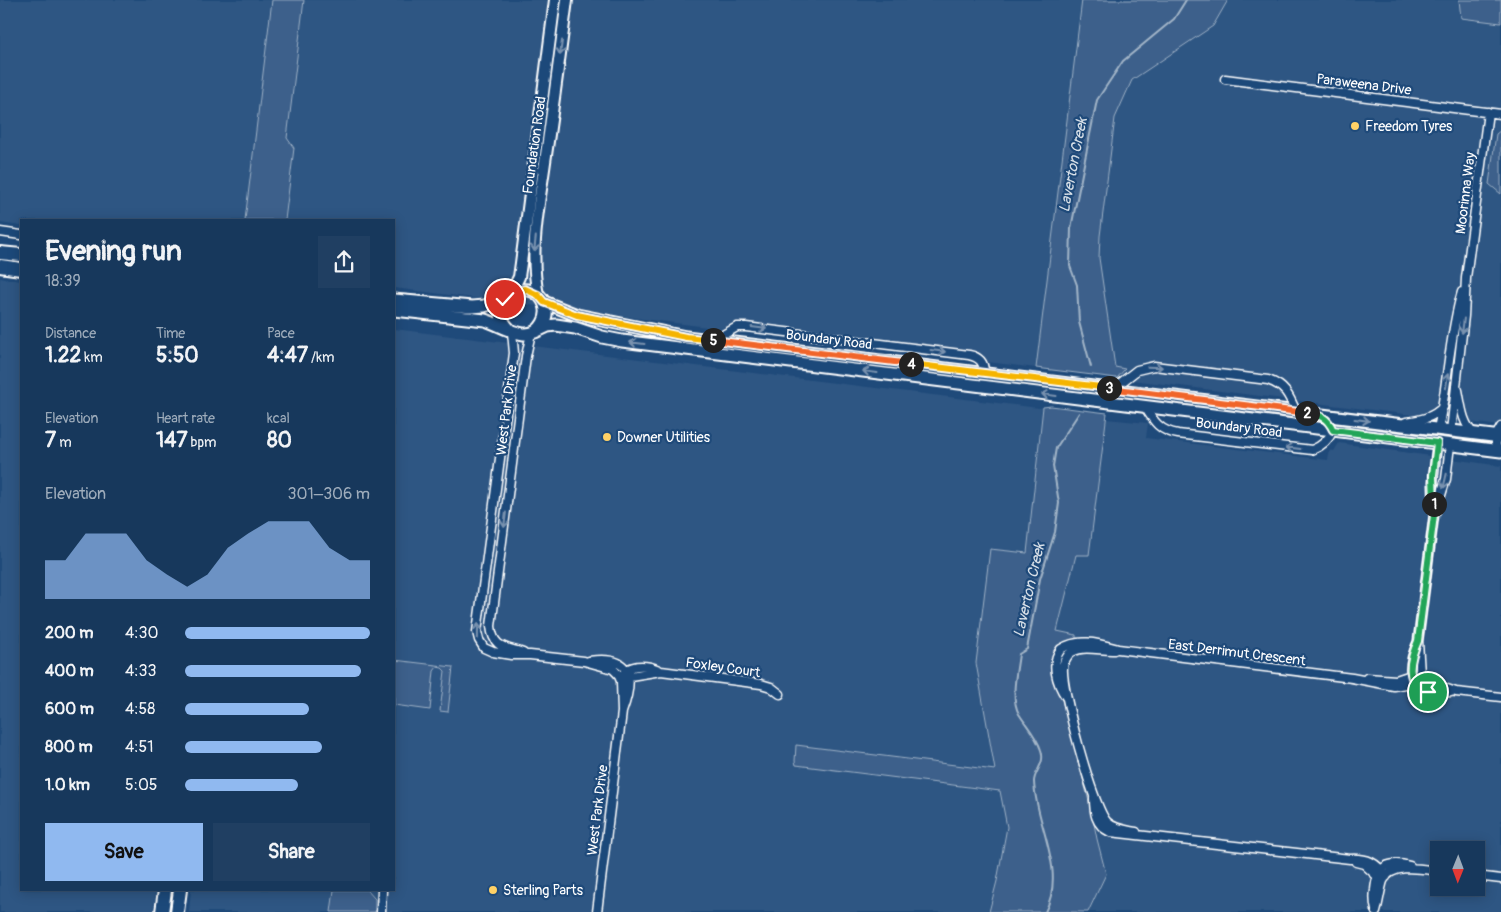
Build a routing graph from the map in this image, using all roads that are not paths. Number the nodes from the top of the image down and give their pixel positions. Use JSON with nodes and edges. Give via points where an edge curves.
{"nodes":[{"id":1,"x":555,"y":0,"type":"edge"},
{"id":2,"x":568,"y":0,"type":"edge"},
{"id":3,"x":1225,"y":79,"type":"dead end"},
{"id":4,"x":1488,"y":112,"type":"junction"},
{"id":5,"x":1501,"y":114,"type":"edge"},
{"id":6,"x":533,"y":210,"type":"junction"},
{"id":7,"x":0,"y":232,"type":"edge"},
{"id":8,"x":20,"y":235,"type":"edge"},
{"id":9,"x":0,"y":253,"type":"edge"},
{"id":10,"x":20,"y":255,"type":"edge"},
{"id":11,"x":0,"y":266,"type":"edge"},
{"id":12,"x":20,"y":269,"type":"edge"},
{"id":13,"x":1466,"y":278,"type":"junction"},
{"id":14,"x":508,"y":296,"type":"junction"},
{"id":15,"x":541,"y":298,"type":"junction"},
{"id":16,"x":395,"y":300,"type":"edge"},
{"id":17,"x":395,"y":310,"type":"edge"},
{"id":18,"x":511,"y":331,"type":"junction"},
{"id":19,"x":533,"y":333,"type":"junction"},
{"id":20,"x":714,"y":340,"type":"junction"},
{"id":21,"x":984,"y":372,"type":"junction"},
{"id":22,"x":1456,"y":383,"type":"junction"},
{"id":23,"x":982,"y":386,"type":"junction"},
{"id":24,"x":1113,"y":389,"type":"junction"},
{"id":25,"x":1145,"y":407,"type":"junction"},
{"id":26,"x":1443,"y":407,"type":"junction"},
{"id":27,"x":1296,"y":412,"type":"junction"},
{"id":28,"x":1319,"y":414,"type":"junction"},
{"id":29,"x":1391,"y":423,"type":"junction"},
{"id":30,"x":1438,"y":429,"type":"junction"},
{"id":31,"x":1333,"y":430,"type":"junction"},
{"id":32,"x":1451,"y":431,"type":"junction"},
{"id":33,"x":1474,"y":434,"type":"junction"},
{"id":34,"x":1499,"y":434,"type":"edge"},
{"id":35,"x":1437,"y":443,"type":"junction"},
{"id":36,"x":1450,"y":444,"type":"junction"},
{"id":37,"x":1498,"y":451,"type":"edge"},
{"id":38,"x":497,"y":483,"type":"junction"},
{"id":39,"x":509,"y":489,"type":"junction"},
{"id":40,"x":495,"y":493,"type":"junction"},
{"id":41,"x":1434,"y":515,"type":"junction"},
{"id":42,"x":1418,"y":641,"type":"junction"},
{"id":43,"x":495,"y":642,"type":"junction"},
{"id":44,"x":484,"y":648,"type":"junction"},
{"id":45,"x":530,"y":655,"type":"junction"},
{"id":46,"x":584,"y":662,"type":"junction"},
{"id":47,"x":628,"y":673,"type":"junction"},
{"id":48,"x":1420,"y":674,"type":"junction"},
{"id":49,"x":619,"y":677,"type":"junction"},
{"id":50,"x":1412,"y":678,"type":"junction"},
{"id":51,"x":1456,"y":692,"type":"junction"},
{"id":52,"x":780,"y":694,"type":"dead end"},
{"id":53,"x":1501,"y":697,"type":"edge"},
{"id":54,"x":622,"y":712,"type":"junction"},
{"id":55,"x":1430,"y":870,"type":"edge"},
{"id":56,"x":1382,"y":874,"type":"junction"},
{"id":57,"x":1485,"y":877,"type":"edge"},
{"id":58,"x":1501,"y":879,"type":"edge"},
{"id":59,"x":165,"y":891,"type":"edge"},
{"id":60,"x":180,"y":891,"type":"edge"},
{"id":61,"x":382,"y":891,"type":"edge"},
{"id":62,"x":1376,"y":911,"type":"edge"},
{"id":63,"x":162,"y":912,"type":"edge"},
{"id":64,"x":177,"y":912,"type":"edge"},
{"id":65,"x":381,"y":912,"type":"edge"},
{"id":66,"x":597,"y":912,"type":"edge"}],
"edges":[{"from":1,"to":6,"type":"street","name":"Foundation Road"},
{"from":2,"to":6,"type":"street","name":"Foundation Road","one_way":true},
{"from":3,"to":4,"type":"street","name":"Paraweena Drive"},
{"from":4,"to":5,"type":"street","name":"Paraweena Drive"},
{"from":4,"to":13,"type":"street","name":"Moorinna Way"},
{"from":6,"to":14,"type":"street","name":"Foundation Road","via":[[519,277]]},
{"from":6,"to":15,"type":"street","name":"Foundation Road","one_way":true,"via":[[534,276]]},
{"from":7,"to":8,"type":"street"},
{"from":9,"to":10,"type":"main road"},
{"from":11,"to":12,"type":"main road"},
{"from":13,"to":22,"type":"street","name":"Moorinna Way","one_way":true},
{"from":26,"to":13,"type":"street","name":"Moorinna Way","one_way":true,"via":[[1455,319]]},
{"from":14,"to":15,"type":"main road","via":[[525,289]]},
{"from":14,"to":16,"type":"main road","via":[[484,306],[472,307]]},
{"from":14,"to":18,"type":"main road","via":[[501,312],[505,326]]},
{"from":15,"to":19,"type":"main road","via":[[546,309],[544,322]]},
{"from":15,"to":20,"type":"main road","name":"Boundary Road","via":[[577,315]]},
{"from":17,"to":18,"type":"main road","via":[[485,320]]},
{"from":18,"to":19,"type":"main road","via":[[522,335]]},
{"from":18,"to":38,"type":"street","name":"West Park Drive","via":[[514,352]]},
{"from":23,"to":19,"type":"main road","name":"Boundary Road","one_way":true,"via":[[622,341],[567,326],[548,326]]},
{"from":19,"to":39,"type":"street","name":"West Park Drive","via":[[526,356]]},
{"from":20,"to":21,"type":"main road","name":"Boundary Road"},
{"from":20,"to":21,"type":"street","one_way":true,"via":[[737,327],[746,327],[969,355],[980,359]]},
{"from":21,"to":23,"type":"main road"},
{"from":21,"to":24,"type":"main road","name":"Boundary Road"},
{"from":22,"to":32,"type":"street","name":"Moorinna Way"},
{"from":22,"to":33,"type":"street","name":"Moorinna Way","via":[[1466,423]]},
{"from":25,"to":23,"type":"main road","name":"Boundary Road","one_way":true},
{"from":24,"to":27,"type":"main road","name":"Boundary Road"},
{"from":24,"to":27,"type":"street","name":"Boundary Road","one_way":true,"via":[[1137,370],[1154,366],[1268,380],[1284,388]]},
{"from":25,"to":31,"type":"main road","name":"Boundary Road"},
{"from":31,"to":25,"type":"street","name":"Boundary Road","one_way":true,"via":[[1328,440],[1312,450],[1178,434],[1161,428]]},
{"from":26,"to":29,"type":"street","via":[[1427,418]]},
{"from":26,"to":30,"type":"street","name":"Moorinna Way"},
{"from":27,"to":28,"type":"main road","name":"Boundary Road"},
{"from":28,"to":29,"type":"main road","name":"Boundary Road","one_way":true},
{"from":28,"to":31,"type":"main road"},
{"from":29,"to":30,"type":"main road","name":"Boundary Road"},
{"from":30,"to":32,"type":"main road","name":"Boundary Road"},
{"from":30,"to":35,"type":"main road"},
{"from":31,"to":35,"type":"main road","name":"Boundary Road"},
{"from":32,"to":33,"type":"main road","name":"Boundary Road"},
{"from":32,"to":36,"type":"main road"},
{"from":33,"to":34,"type":"main road","name":"Boundary Road"},
{"from":34,"to":37,"type":"street","name":"Boundary Road"},
{"from":35,"to":36,"type":"main road","name":"Boundary Road"},
{"from":35,"to":41,"type":"street","via":[[1433,475]]},
{"from":36,"to":37,"type":"main road","name":"Boundary Road"},
{"from":36,"to":41,"type":"street","one_way":true,"via":[[1446,479]]},
{"from":38,"to":39,"type":"street"},
{"from":38,"to":40,"type":"street","name":"West Park Drive"},
{"from":39,"to":40,"type":"street"},
{"from":39,"to":43,"type":"street","name":"West Park Drive","one_way":true,"via":[[491,626]]},
{"from":44,"to":40,"type":"street","name":"West Park Drive","one_way":true,"via":[[477,632]]},
{"from":41,"to":42,"type":"street"},
{"from":42,"to":48,"type":"street"},
{"from":42,"to":50,"type":"street"},
{"from":43,"to":44,"type":"street"},
{"from":43,"to":45,"type":"street"},
{"from":44,"to":45,"type":"street","via":[[499,654]]},
{"from":45,"to":46,"type":"street"},
{"from":46,"to":47,"type":"street","via":[[622,664]]},
{"from":46,"to":49,"type":"street","via":[[613,669]]},
{"from":47,"to":49,"type":"street","name":"Foxley Court"},
{"from":47,"to":52,"type":"street","name":"Foxley Court","via":[[661,671],[761,684]]},
{"from":47,"to":54,"type":"street","name":"West Park Drive","via":[[628,692]]},
{"from":48,"to":50,"type":"street"},
{"from":48,"to":51,"type":"street","via":[[1429,683]]},
{"from":49,"to":54,"type":"street","name":"West Park Drive"},
{"from":50,"to":51,"type":"street","via":[[1417,686],[1428,692]]},
{"from":50,"to":56,"type":"street","name":"East Derrimut Crescent","via":[[1405,686],[1394,686],[1077,642],[1061,649],[1057,656],[1058,681],[1066,697],[1094,797],[1094,810],[1098,822],[1106,830],[1350,859]]},
{"from":51,"to":53,"type":"street"},
{"from":54,"to":66,"type":"street","name":"West Park Drive"},
{"from":55,"to":56,"type":"street","via":[[1417,868]]},
{"from":56,"to":62,"type":"street"},
{"from":57,"to":58,"type":"street"},
{"from":59,"to":63,"type":"main road"},
{"from":60,"to":64,"type":"main road"},
{"from":61,"to":65,"type":"street"}]}
